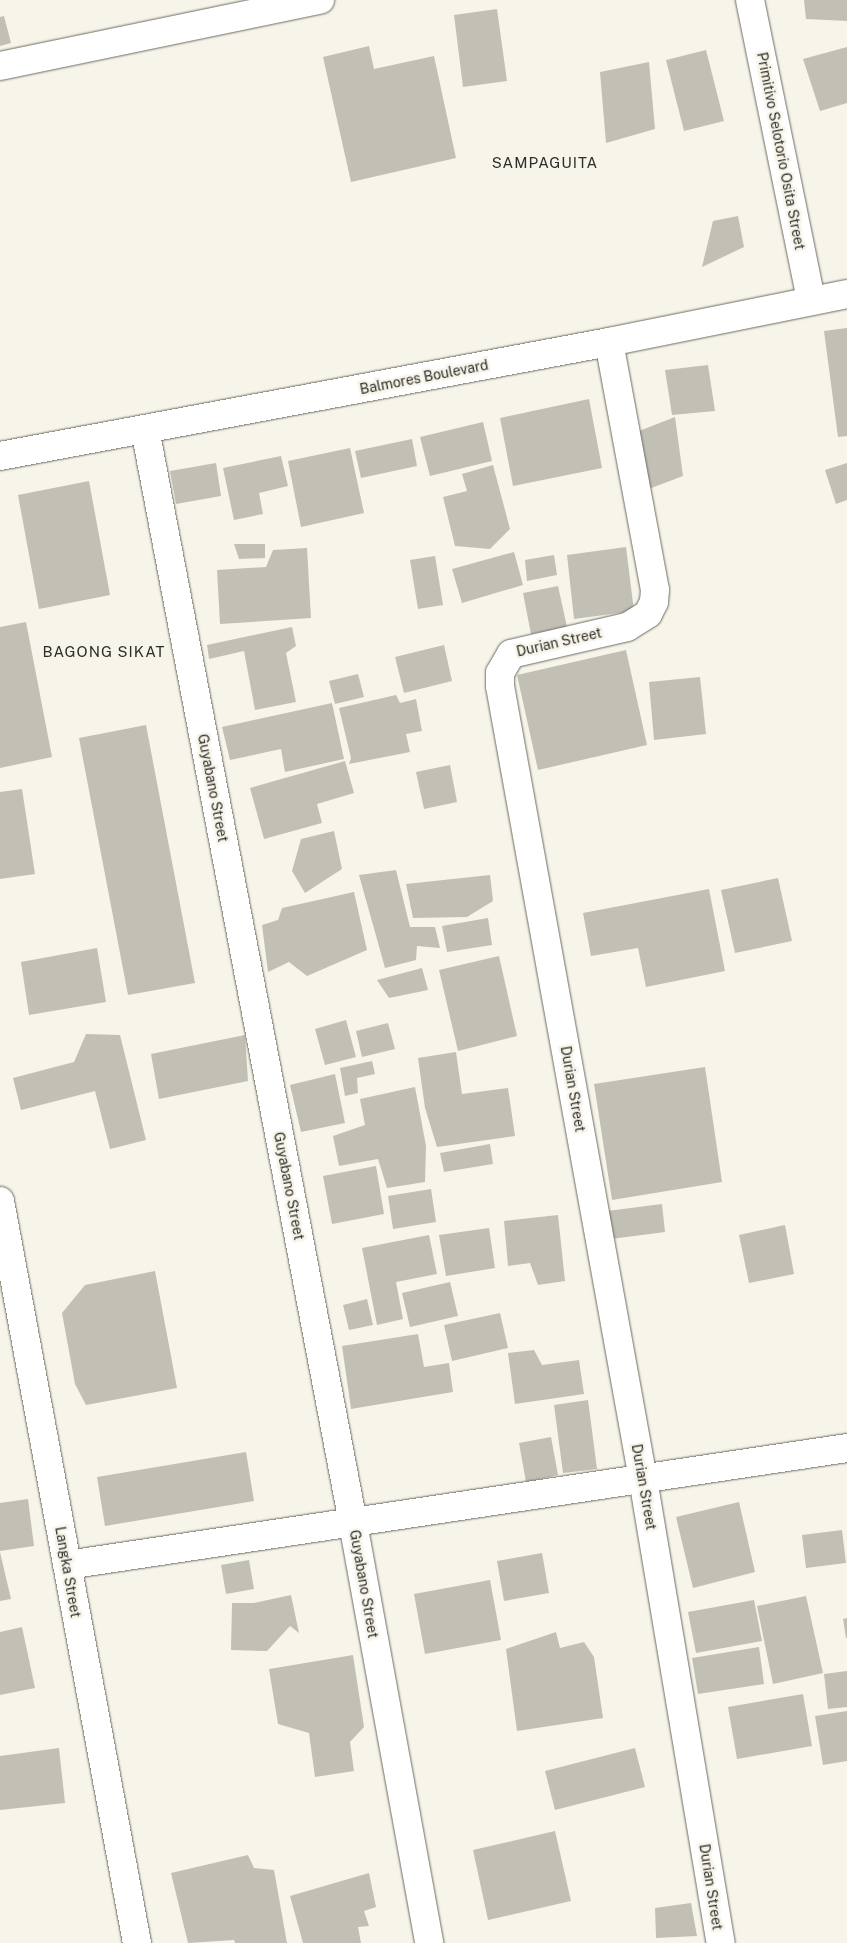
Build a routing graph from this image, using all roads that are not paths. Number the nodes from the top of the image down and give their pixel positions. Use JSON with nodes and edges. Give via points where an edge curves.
{"nodes":[{"id":1,"x":320,"y":0,"type":"edge"},
{"id":2,"x":750,"y":0,"type":"edge"},
{"id":3,"x":0,"y":66,"type":"edge"},
{"id":4,"x":847,"y":294,"type":"edge"},
{"id":5,"x":811,"y":302,"type":"junction"},
{"id":6,"x":609,"y":342,"type":"junction"},
{"id":7,"x":145,"y":429,"type":"junction"},
{"id":8,"x":0,"y":456,"type":"edge"},
{"id":9,"x":0,"y":1201,"type":"edge"},
{"id":10,"x":847,"y":1448,"type":"edge"},
{"id":11,"x":643,"y":1478,"type":"junction"},
{"id":12,"x":353,"y":1523,"type":"junction"},
{"id":13,"x":67,"y":1565,"type":"junction"},
{"id":14,"x":137,"y":1943,"type":"edge"},
{"id":15,"x":429,"y":1943,"type":"edge"},
{"id":16,"x":721,"y":1943,"type":"edge"}],
"edges":[{"from":1,"to":3,"type":"street"},
{"from":2,"to":5,"type":"street","name":"Primitivo Selotorio Osita Street"},
{"from":4,"to":5,"type":"street","name":"Balmores Boulevard"},
{"from":5,"to":6,"type":"street","name":"Balmores Boulevard"},
{"from":6,"to":7,"type":"street","name":"Balmores Boulevard"},
{"from":6,"to":11,"type":"street","name":"Durian Street","via":[[655,590],[654,602],[648,614],[627,627],[510,654],[500,673],[500,686]]},
{"from":7,"to":8,"type":"street","name":"Balmores Boulevard"},
{"from":7,"to":12,"type":"street","name":"Guyabano Street"},
{"from":9,"to":13,"type":"street","name":"Langka Street"},
{"from":10,"to":11,"type":"street"},
{"from":11,"to":12,"type":"street"},
{"from":11,"to":16,"type":"street","name":"Durian Street"},
{"from":12,"to":13,"type":"street"},
{"from":12,"to":15,"type":"street","name":"Guyabano Street"},
{"from":13,"to":14,"type":"street","name":"Langka Street"}]}
